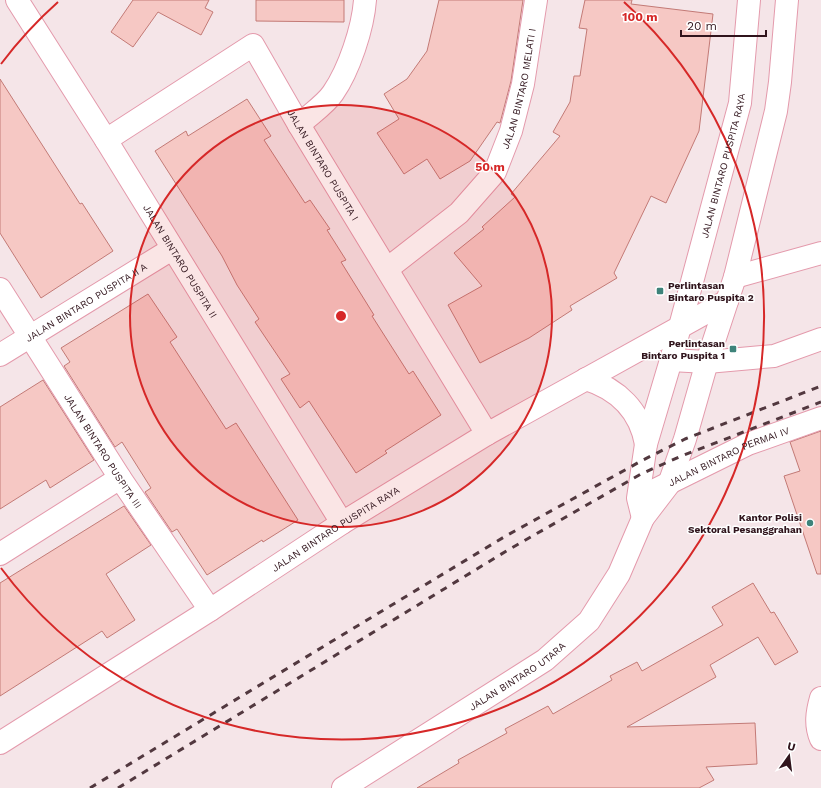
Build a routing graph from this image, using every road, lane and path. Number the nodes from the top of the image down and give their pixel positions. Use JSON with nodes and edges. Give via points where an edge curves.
{"nodes":[{"id":1,"x":17,"y":0,"type":"edge"},
{"id":2,"x":365,"y":0,"type":"edge"},
{"id":3,"x":536,"y":0,"type":"edge"},
{"id":4,"x":749,"y":0,"type":"edge"},
{"id":5,"x":787,"y":0,"type":"edge"},
{"id":6,"x":299,"y":125,"type":"junction"},
{"id":7,"x":106,"y":140,"type":"junction"},
{"id":8,"x":172,"y":249,"type":"junction"},
{"id":9,"x":821,"y":253,"type":"edge"},
{"id":10,"x":387,"y":269,"type":"junction"},
{"id":11,"x":735,"y":277,"type":"junction"},
{"id":12,"x":0,"y":289,"type":"edge"},
{"id":13,"x":727,"y":301,"type":"junction"},
{"id":14,"x":679,"y":329,"type":"junction"},
{"id":15,"x":30,"y":337,"type":"junction"},
{"id":16,"x":821,"y":339,"type":"edge"},
{"id":17,"x":0,"y":354,"type":"edge"},
{"id":18,"x":671,"y":360,"type":"junction"},
{"id":19,"x":707,"y":362,"type":"junction"},
{"id":20,"x":590,"y":377,"type":"junction"},
{"id":21,"x":821,"y":418,"type":"edge"},
{"id":22,"x":487,"y":434,"type":"junction"},
{"id":23,"x":648,"y":437,"type":"junction"},
{"id":24,"x":120,"y":478,"type":"junction"},
{"id":25,"x":669,"y":484,"type":"junction"},
{"id":26,"x":640,"y":508,"type":"junction"},
{"id":27,"x":342,"y":523,"type":"junction"},
{"id":28,"x":0,"y":554,"type":"edge"},
{"id":29,"x":210,"y":610,"type":"junction"},
{"id":30,"x":821,"y":698,"type":"edge"},
{"id":31,"x":821,"y":739,"type":"edge"},
{"id":32,"x":0,"y":743,"type":"edge"},
{"id":33,"x":343,"y":788,"type":"edge"}],
"edges":[{"from":1,"to":7,"type":"street","name":"JALAN BINTARO PUSPITA II"},
{"from":2,"to":6,"type":"street","via":[[352,52],[332,94]]},
{"from":3,"to":10,"type":"street","name":"JALAN BINTARO MELATI I","via":[[524,84],[511,132],[495,172],[459,213]]},
{"from":4,"to":14,"type":"street","name":"JALAN BINTARO PUSPITA RAYA","via":[[740,103]]},
{"from":5,"to":11,"type":"street","via":[[776,111]]},
{"from":6,"to":7,"type":"street","name":"JALAN BINTARO PUSPITA I","via":[[253,45]]},
{"from":6,"to":10,"type":"street","name":"JALAN BINTARO PUSPITA I"},
{"from":7,"to":8,"type":"street","name":"JALAN BINTARO PUSPITA II"},
{"from":8,"to":15,"type":"street","name":"JALAN BINTARO PUSPITA II A"},
{"from":8,"to":27,"type":"street","name":"JALAN BINTARO PUSPITA II"},
{"from":9,"to":11,"type":"street"},
{"from":10,"to":22,"type":"street","name":"JALAN BINTARO PUSPITA I"},
{"from":11,"to":13,"type":"street"},
{"from":12,"to":15,"type":"street","name":"JALAN BINTARO PUSPITA III"},
{"from":13,"to":14,"type":"street","name":"JALAN BINTARO PUSPITA RAYA"},
{"from":13,"to":19,"type":"street"},
{"from":14,"to":18,"type":"street","name":"JALAN BINTARO PUSPITA RAYA"},
{"from":14,"to":20,"type":"street","name":"JALAN BINTARO PUSPITA RAYA"},
{"from":15,"to":17,"type":"street","name":"JALAN BINTARO PUSPITA II A"},
{"from":15,"to":24,"type":"street","name":"JALAN BINTARO PUSPITA III"},
{"from":16,"to":19,"type":"street","via":[[774,356]]},
{"from":18,"to":19,"type":"street"},
{"from":18,"to":23,"type":"street","name":"JALAN BINTARO PUSPITA RAYA"},
{"from":19,"to":25,"type":"street","via":[[688,432]]},
{"from":20,"to":22,"type":"street","name":"JALAN BINTARO PUSPITA RAYA"},
{"from":20,"to":23,"type":"street","via":[[610,389],[629,406]]},
{"from":21,"to":25,"type":"street","name":"JALAN BINTARO PERMAI IV","via":[[748,444]]},
{"from":22,"to":27,"type":"street","name":"JALAN BINTARO PUSPITA RAYA"},
{"from":23,"to":26,"type":"street","name":"JALAN BINTARO PUSPITA RAYA"},
{"from":24,"to":28,"type":"street"},
{"from":24,"to":29,"type":"street","name":"JALAN BINTARO PUSPITA III"},
{"from":25,"to":26,"type":"street","name":"JALAN BINTARO PERMAI IV"},
{"from":26,"to":33,"type":"street","name":"JALAN BINTARO UTARA","via":[[619,574],[589,621],[545,660]]},
{"from":27,"to":29,"type":"street","name":"JALAN BINTARO PUSPITA RAYA"},
{"from":29,"to":32,"type":"street","name":"JALAN BINTARO PUSPITA RAYA"},
{"from":30,"to":31,"type":"street","via":[[817,717]]}]}
